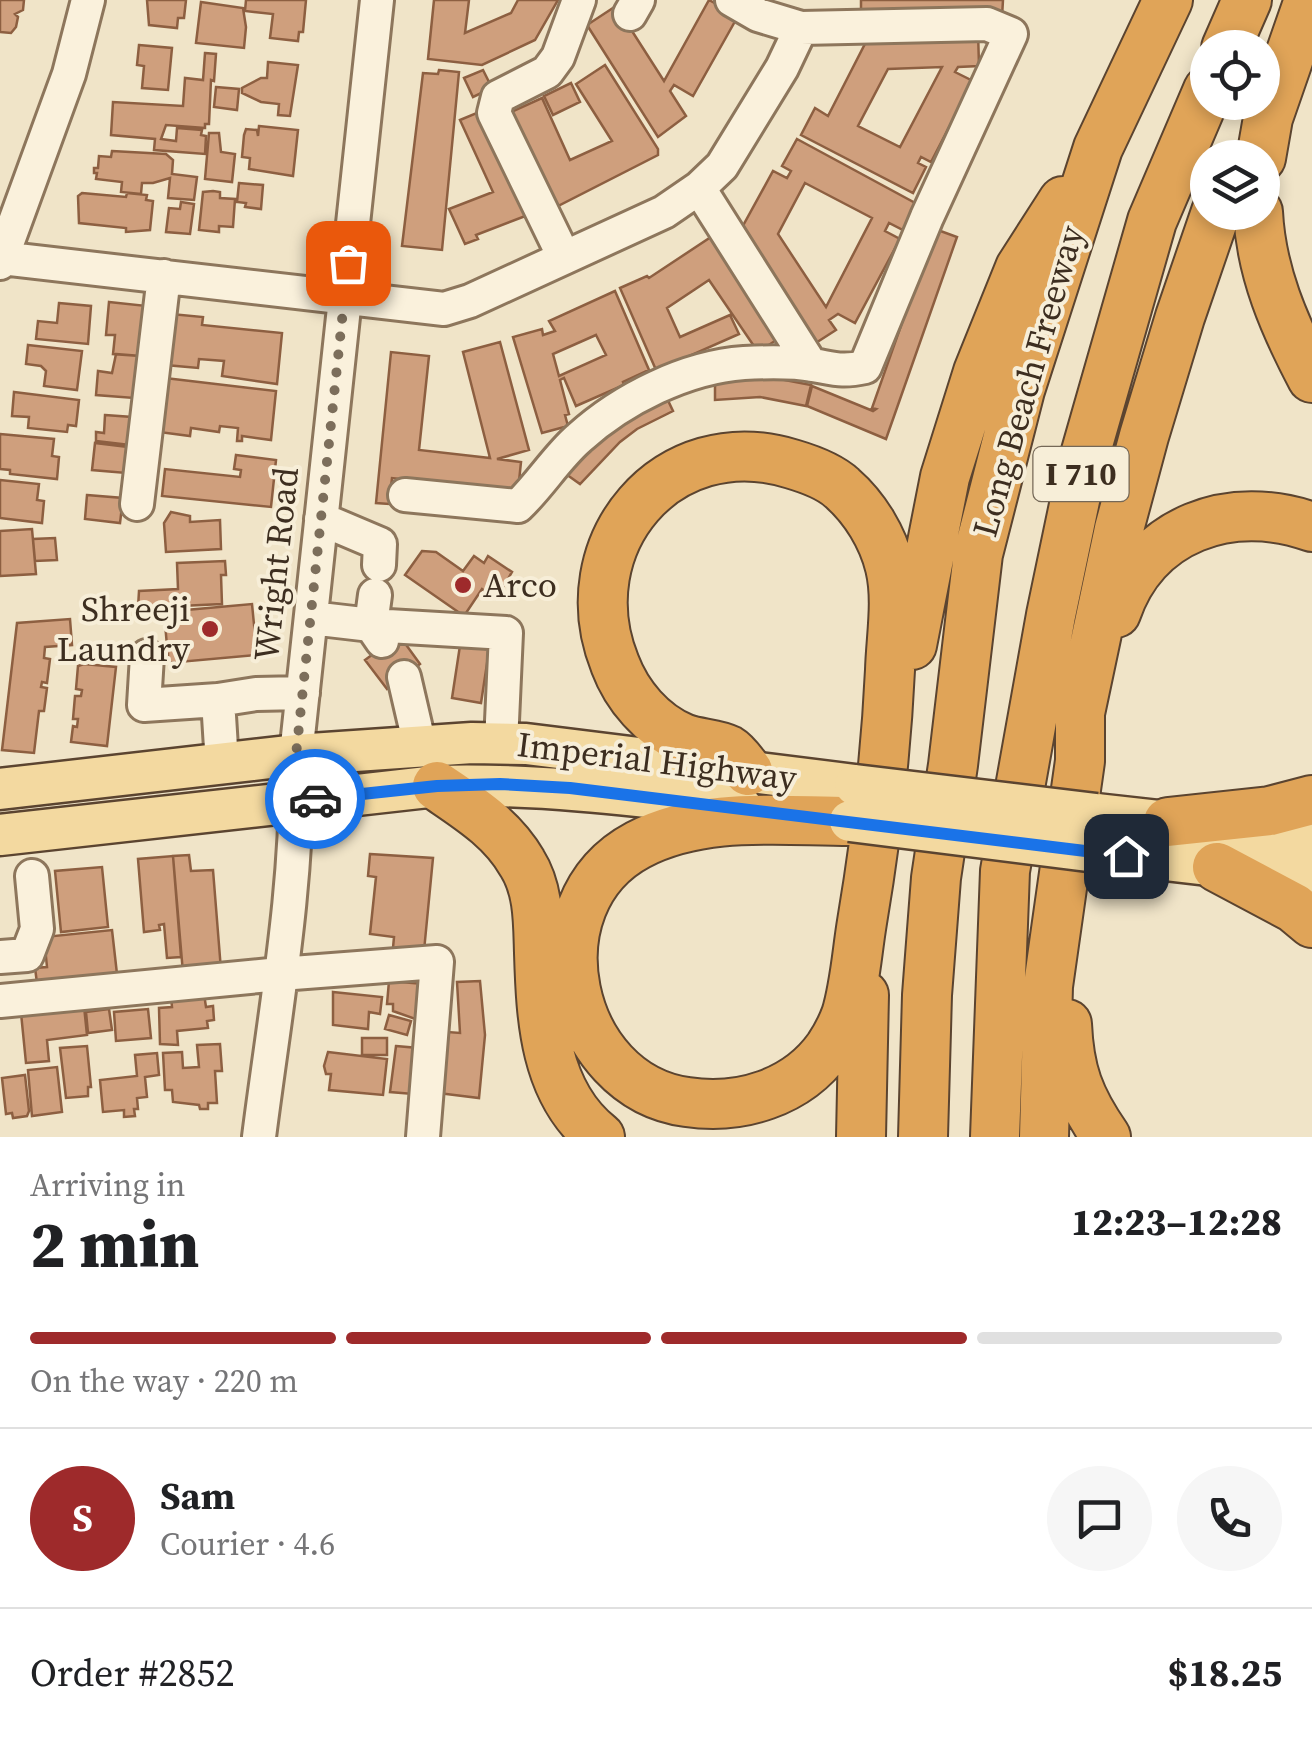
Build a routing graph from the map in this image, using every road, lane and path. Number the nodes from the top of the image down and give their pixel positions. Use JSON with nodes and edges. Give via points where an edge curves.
{"nodes":[{"id":1,"x":88,"y":0,"type":"edge"},
{"id":2,"x":376,"y":0,"type":"edge"},
{"id":3,"x":579,"y":0,"type":"edge"},
{"id":4,"x":732,"y":0,"type":"edge"},
{"id":5,"x":1168,"y":0,"type":"edge"},
{"id":6,"x":1247,"y":0,"type":"edge"},
{"id":7,"x":1309,"y":0,"type":"edge"},
{"id":8,"x":801,"y":28,"type":"junction"},
{"id":9,"x":1234,"y":30,"type":"edge"},
{"id":10,"x":1280,"y":62,"type":"edge"},
{"id":11,"x":1195,"y":120,"type":"edge"},
{"id":12,"x":1264,"y":140,"type":"edge"},
{"id":13,"x":1098,"y":148,"type":"junction"},
{"id":14,"x":698,"y":188,"type":"junction"},
{"id":15,"x":1210,"y":230,"type":"edge"},
{"id":16,"x":1260,"y":230,"type":"edge"},
{"id":17,"x":564,"y":258,"type":"junction"},
{"id":18,"x":1,"y":260,"type":"edge"},
{"id":19,"x":164,"y":276,"type":"junction"},
{"id":20,"x":345,"y":296,"type":"junction"},
{"id":21,"x":812,"y":364,"type":"junction"},
{"id":22,"x":1312,"y":378,"type":"edge"},
{"id":23,"x":406,"y":495,"type":"dead end"},
{"id":24,"x":136,"y":504,"type":"dead end"},
{"id":25,"x":321,"y":519,"type":"junction"},
{"id":26,"x":1312,"y":527,"type":"edge"},
{"id":27,"x":378,"y":608,"type":"junction"},
{"id":28,"x":311,"y":618,"type":"junction"},
{"id":29,"x":147,"y":656,"type":"dead end"},
{"id":30,"x":404,"y":676,"type":"dead end"},
{"id":31,"x":303,"y":693,"type":"junction"},
{"id":32,"x":218,"y":700,"type":"junction"},
{"id":33,"x":888,"y":728,"type":"junction"},
{"id":34,"x":502,"y":743,"type":"junction"},
{"id":35,"x":296,"y":755,"type":"junction"},
{"id":36,"x":1080,"y":762,"type":"junction"},
{"id":37,"x":222,"y":764,"type":"junction"},
{"id":38,"x":428,"y":766,"type":"junction"},
{"id":39,"x":748,"y":771,"type":"junction"},
{"id":40,"x":0,"y":789,"type":"edge"},
{"id":41,"x":1312,"y":800,"type":"edge"},
{"id":42,"x":297,"y":802,"type":"junction"},
{"id":43,"x":853,"y":803,"type":"junction"},
{"id":44,"x":1168,"y":822,"type":"junction"},
{"id":45,"x":1096,"y":833,"type":"junction"},
{"id":46,"x":0,"y":835,"type":"edge"},
{"id":47,"x":1312,"y":838,"type":"edge"},
{"id":48,"x":1217,"y":867,"type":"junction"},
{"id":49,"x":32,"y":876,"type":"dead end"},
{"id":50,"x":1312,"y":877,"type":"edge"},
{"id":51,"x":865,"y":901,"type":"junction"},
{"id":52,"x":1059,"y":901,"type":"junction"},
{"id":53,"x":1312,"y":923,"type":"edge"},
{"id":54,"x":0,"y":957,"type":"edge"},
{"id":55,"x":280,"y":974,"type":"junction"},
{"id":56,"x":0,"y":1001,"type":"edge"},
{"id":57,"x":259,"y":1137,"type":"edge"},
{"id":58,"x":423,"y":1137,"type":"edge"},
{"id":59,"x":600,"y":1137,"type":"edge"},
{"id":60,"x":861,"y":1137,"type":"edge"},
{"id":61,"x":923,"y":1137,"type":"edge"},
{"id":62,"x":995,"y":1137,"type":"edge"},
{"id":63,"x":1044,"y":1137,"type":"edge"},
{"id":64,"x":1106,"y":1137,"type":"edge"}],
"edges":[{"from":1,"to":18,"type":"street"},
{"from":2,"to":20,"type":"street","name":"Wright Road"},
{"from":3,"to":17,"type":"street","via":[[546,72],[498,96],[494,113]]},
{"from":4,"to":8,"type":"street"},
{"from":5,"to":13,"type":"highway","name":"Long Beach Freeway","number":"I 710"},
{"from":6,"to":9,"type":"highway"},
{"from":7,"to":10,"type":"highway"},
{"from":7,"to":12,"type":"highway"},
{"from":8,"to":14,"type":"street","via":[[722,166]]},
{"from":8,"to":21,"type":"street","via":[[987,24],[1010,34],[865,366],[840,372]]},
{"from":11,"to":62,"type":"highway","number":"I 710","via":[[1152,221],[1083,462],[1051,615],[1005,872]]},
{"from":13,"to":33,"type":"highway","via":[[1020,268],[978,372],[945,476],[916,632]]},
{"from":13,"to":61,"type":"highway","name":"Long Beach Freeway","number":"I 710","via":[[1020,390],[978,554],[936,878]]},
{"from":14,"to":17,"type":"street","via":[[664,212]]},
{"from":14,"to":21,"type":"street"},
{"from":15,"to":36,"type":"highway","via":[[1119,529],[1080,712]]},
{"from":16,"to":22,"type":"highway","via":[[1263,262]]},
{"from":17,"to":20,"type":"street","via":[[444,309]]},
{"from":18,"to":19,"type":"street"},
{"from":19,"to":20,"type":"street"},
{"from":19,"to":24,"type":"street"},
{"from":20,"to":25,"type":"street","name":"Wright Road"},
{"from":21,"to":23,"type":"street","via":[[743,363],[654,389],[577,439],[518,506]]},
{"from":25,"to":27,"type":"street","via":[[380,544]]},
{"from":25,"to":28,"type":"street","name":"Wright Road"},
{"from":26,"to":36,"type":"highway","via":[[1253,514],[1210,520],[1147,557],[1124,588],[1111,627]]},
{"from":27,"to":28,"type":"street"},
{"from":27,"to":34,"type":"street","via":[[506,633]]},
{"from":28,"to":31,"type":"street","name":"Wright Road"},
{"from":29,"to":32,"type":"street","via":[[144,705]]},
{"from":30,"to":38,"type":"street"},
{"from":31,"to":32,"type":"street"},
{"from":31,"to":35,"type":"street","name":"Wright Road"},
{"from":32,"to":37,"type":"street"},
{"from":33,"to":39,"type":"highway","via":[[892,571],[866,514],[840,486],[809,469],[772,458],[707,462],[643,498],[622,526],[607,555],[605,628],[615,665],[652,720],[684,738],[730,750]]},
{"from":33,"to":51,"type":"highway"},
{"from":34,"to":38,"type":"main road","name":"Imperial Highway"},
{"from":34,"to":39,"type":"main road","name":"Imperial Highway"},
{"from":35,"to":37,"type":"main road","name":"Imperial Highway"},
{"from":35,"to":38,"type":"main road","name":"Imperial Highway"},
{"from":35,"to":42,"type":"street","name":"Wright Road"},
{"from":36,"to":52,"type":"highway"},
{"from":37,"to":40,"type":"main road","name":"Imperial Highway"},
{"from":38,"to":42,"type":"main road","name":"Imperial Highway"},
{"from":38,"to":43,"type":"main road","name":"Imperial Highway","via":[[500,784]]},
{"from":38,"to":59,"type":"highway","via":[[497,830],[524,866],[535,892],[546,1046],[568,1102]]},
{"from":39,"to":43,"type":"main road","name":"Imperial Highway"},
{"from":41,"to":44,"type":"highway"},
{"from":42,"to":46,"type":"main road","name":"Imperial Highway"},
{"from":42,"to":55,"type":"street","name":"Wright Road"},
{"from":43,"to":45,"type":"main road","name":"Imperial Highway","bridge":true},
{"from":43,"to":51,"type":"highway","via":[[720,820],[633,848],[606,870],[578,920],[573,978],[580,1011],[596,1044],[650,1093],[719,1104],[759,1098],[792,1084],[833,1043],[846,1015]]},
{"from":44,"to":45,"type":"main road","name":"Imperial Highway"},
{"from":44,"to":47,"type":"main road","name":"Imperial Highway"},
{"from":45,"to":48,"type":"main road","name":"Imperial Highway"},
{"from":48,"to":50,"type":"main road","name":"Imperial Highway"},
{"from":48,"to":53,"type":"highway"},
{"from":49,"to":54,"type":"street","via":[[37,929],[27,955]]},
{"from":51,"to":60,"type":"highway"},
{"from":52,"to":63,"type":"highway","via":[[1048,986]]},
{"from":52,"to":64,"type":"highway","via":[[1069,1060],[1083,1104]]},
{"from":55,"to":56,"type":"street"},
{"from":55,"to":57,"type":"street","name":"Wright Road"},
{"from":55,"to":58,"type":"street","via":[[438,962]]}]}
